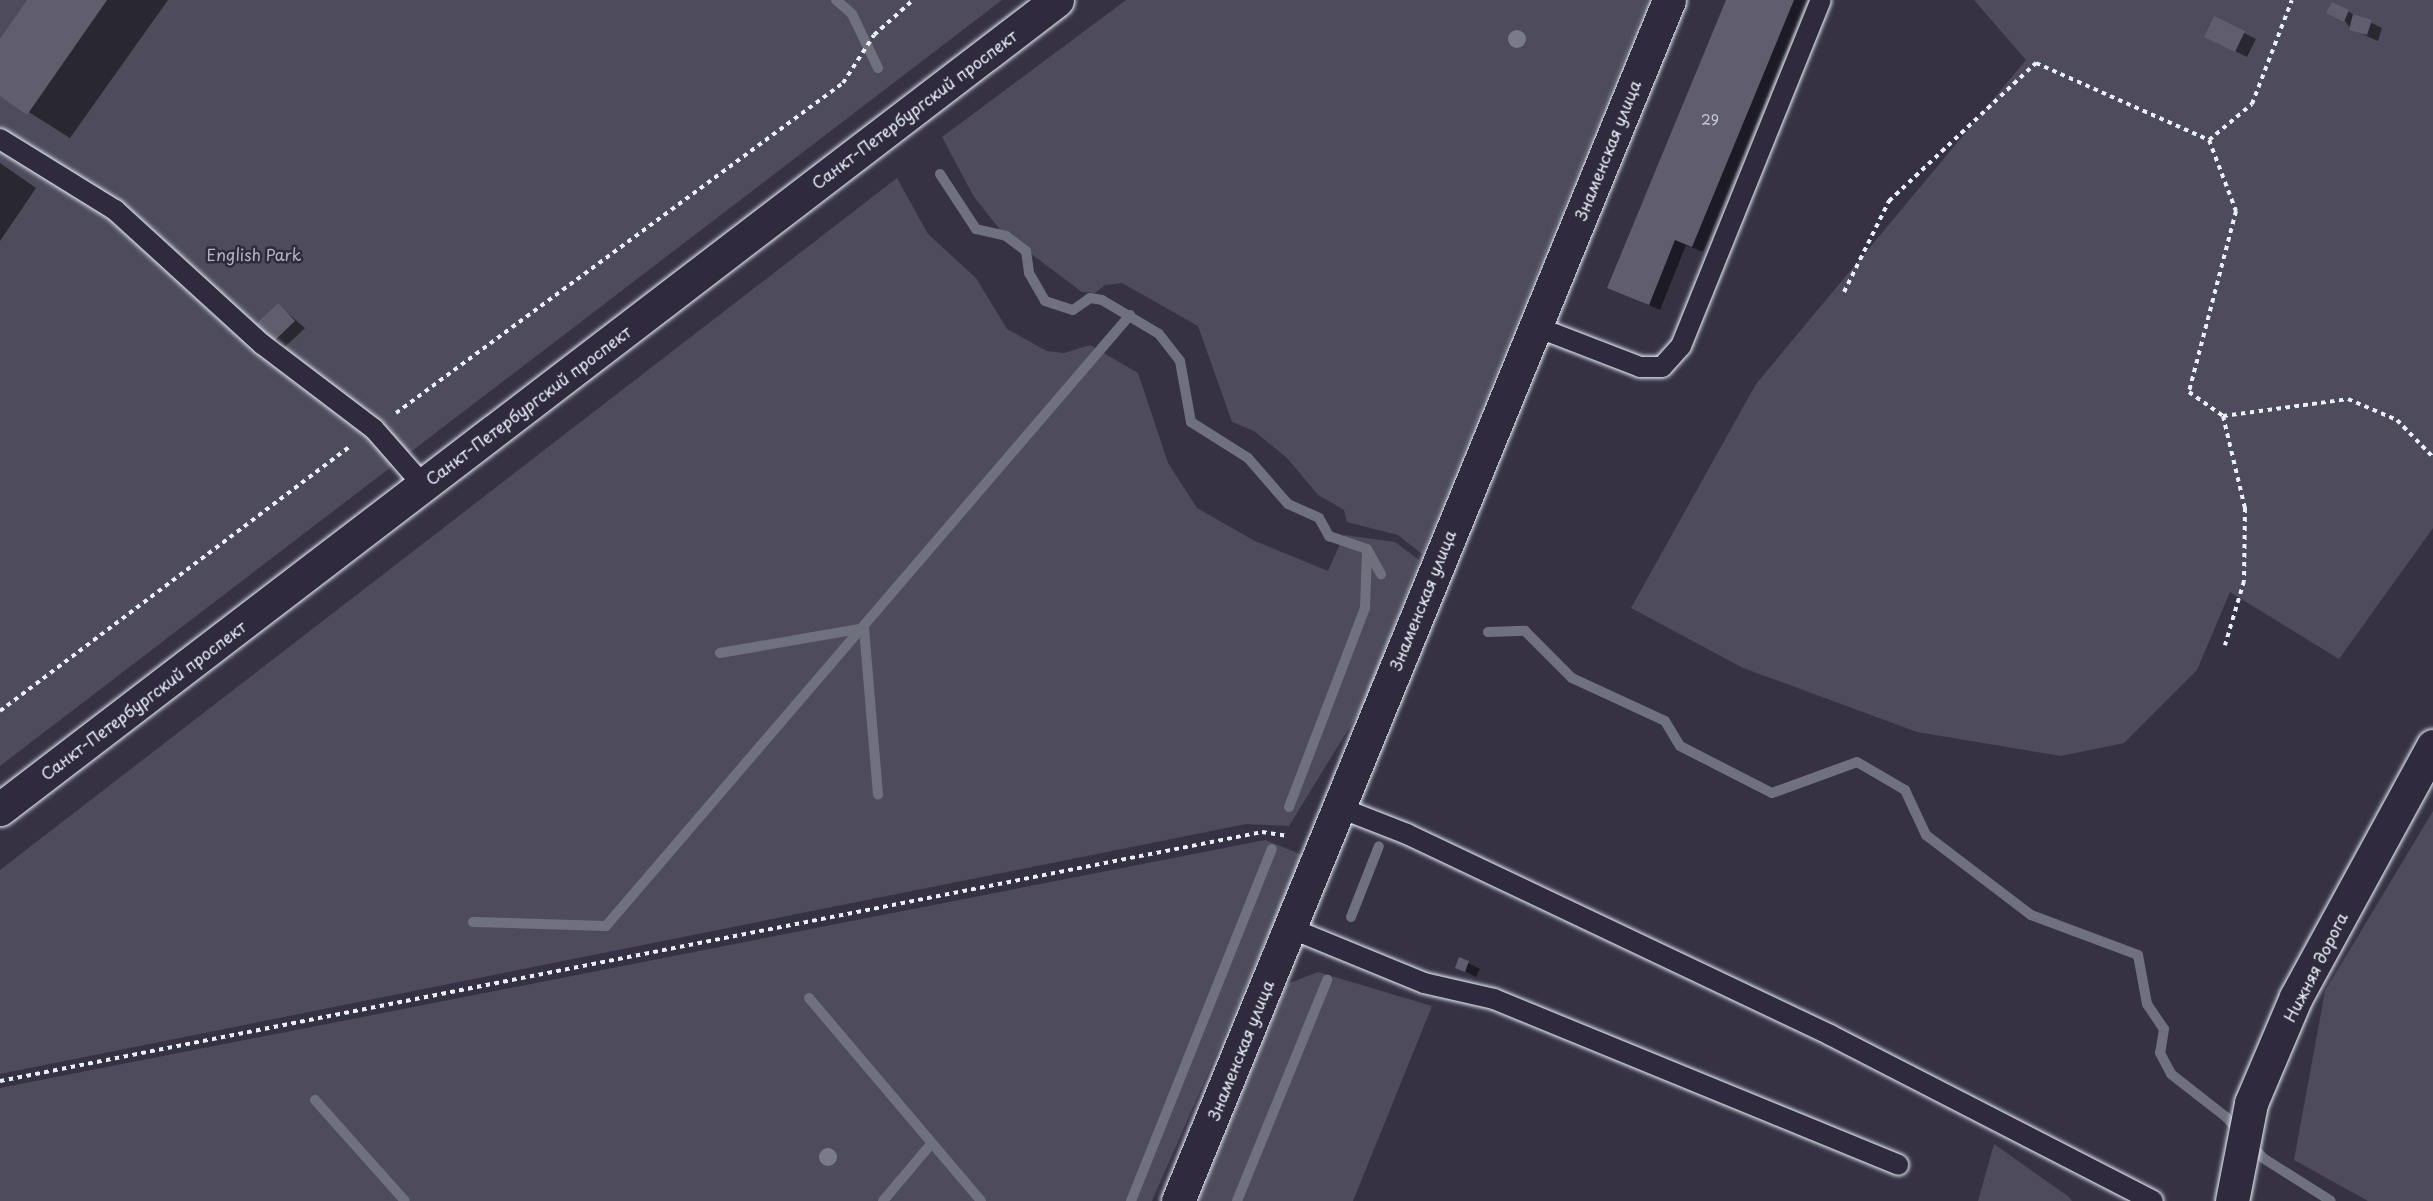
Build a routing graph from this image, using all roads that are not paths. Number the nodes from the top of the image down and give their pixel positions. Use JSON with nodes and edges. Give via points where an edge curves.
{"nodes":[{"id":1,"x":1057,"y":0,"type":"edge"},
{"id":2,"x":1669,"y":0,"type":"edge"},
{"id":3,"x":1821,"y":0,"type":"edge"},
{"id":4,"x":0,"y":139,"type":"edge"},
{"id":5,"x":1534,"y":326,"type":"junction"},
{"id":6,"x":423,"y":485,"type":"junction"},
{"id":7,"x":2433,"y":746,"type":"edge"},
{"id":8,"x":1338,"y":807,"type":"junction"},
{"id":9,"x":0,"y":809,"type":"edge"},
{"id":10,"x":1290,"y":928,"type":"junction"},
{"id":11,"x":1898,"y":1165,"type":"dead end"},
{"id":12,"x":1178,"y":1201,"type":"edge"},
{"id":13,"x":2153,"y":1201,"type":"edge"},
{"id":14,"x":2232,"y":1201,"type":"edge"}],
"edges":[{"from":1,"to":6,"type":"street","name":"Санкт-Петербургский проспект"},
{"from":2,"to":5,"type":"street","name":"Знаменская улица"},
{"from":3,"to":5,"type":"lane","via":[[1681,346],[1662,367],[1640,367]]},
{"from":4,"to":6,"type":"lane","via":[[115,210],[262,344],[374,429]]},
{"from":5,"to":8,"type":"street","name":"Знаменская улица"},
{"from":6,"to":9,"type":"street","name":"Санкт-Петербургский проспект"},
{"from":7,"to":14,"type":"street","name":"Нижняя дорога","via":[[2296,997],[2251,1103]]},
{"from":8,"to":10,"type":"street","name":"Знаменская улица"},
{"from":8,"to":13,"type":"lane","via":[[1407,834],[1830,1035]]},
{"from":10,"to":11,"type":"lane","via":[[1424,983],[1494,999]]},
{"from":10,"to":12,"type":"street","name":"Знаменская улица"}]}
